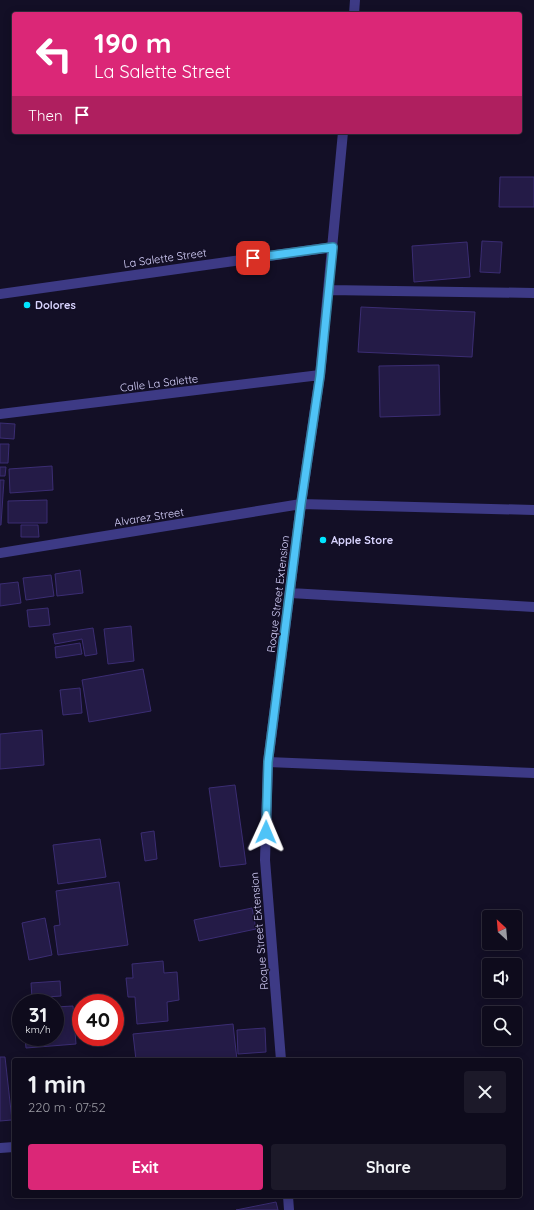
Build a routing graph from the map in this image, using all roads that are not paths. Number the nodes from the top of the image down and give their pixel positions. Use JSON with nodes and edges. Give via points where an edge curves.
{"nodes":[{"id":1,"x":355,"y":0,"type":"edge"},
{"id":2,"x":354,"y":12,"type":"edge"},
{"id":3,"x":343,"y":134,"type":"edge"},
{"id":4,"x":333,"y":247,"type":"junction"},
{"id":5,"x":328,"y":290,"type":"junction"},
{"id":6,"x":534,"y":293,"type":"edge"},
{"id":7,"x":0,"y":294,"type":"edge"},
{"id":8,"x":320,"y":376,"type":"junction"},
{"id":9,"x":0,"y":414,"type":"edge"},
{"id":10,"x":301,"y":504,"type":"junction"},
{"id":11,"x":534,"y":510,"type":"edge"},
{"id":12,"x":0,"y":553,"type":"edge"},
{"id":13,"x":290,"y":593,"type":"junction"},
{"id":14,"x":534,"y":607,"type":"edge"},
{"id":15,"x":268,"y":762,"type":"junction"},
{"id":16,"x":534,"y":773,"type":"edge"},
{"id":17,"x":281,"y":1058,"type":"edge"},
{"id":18,"x":12,"y":1147,"type":"edge"},
{"id":19,"x":0,"y":1148,"type":"edge"},
{"id":20,"x":288,"y":1198,"type":"edge"},
{"id":21,"x":289,"y":1210,"type":"edge"}],
"edges":[{"from":1,"to":2,"type":"street"},
{"from":3,"to":4,"type":"street","name":"Roque Street Extension"},
{"from":4,"to":5,"type":"street","name":"Roque Street Extension"},
{"from":4,"to":7,"type":"street","name":"La Salette Street"},
{"from":5,"to":6,"type":"street"},
{"from":5,"to":8,"type":"street","name":"Roque Street Extension"},
{"from":8,"to":9,"type":"street","name":"Calle La Salette"},
{"from":8,"to":10,"type":"street","name":"Roque Street Extension"},
{"from":10,"to":11,"type":"street","name":"Alvarez Street"},
{"from":10,"to":12,"type":"street","name":"Alvarez Street"},
{"from":10,"to":13,"type":"street","name":"Roque Street Extension"},
{"from":13,"to":14,"type":"street"},
{"from":13,"to":15,"type":"street","name":"Roque Street Extension"},
{"from":15,"to":16,"type":"street"},
{"from":15,"to":17,"type":"street","name":"Roque Street Extension","via":[[266,860]]},
{"from":18,"to":19,"type":"street"},
{"from":20,"to":21,"type":"street"}]}
